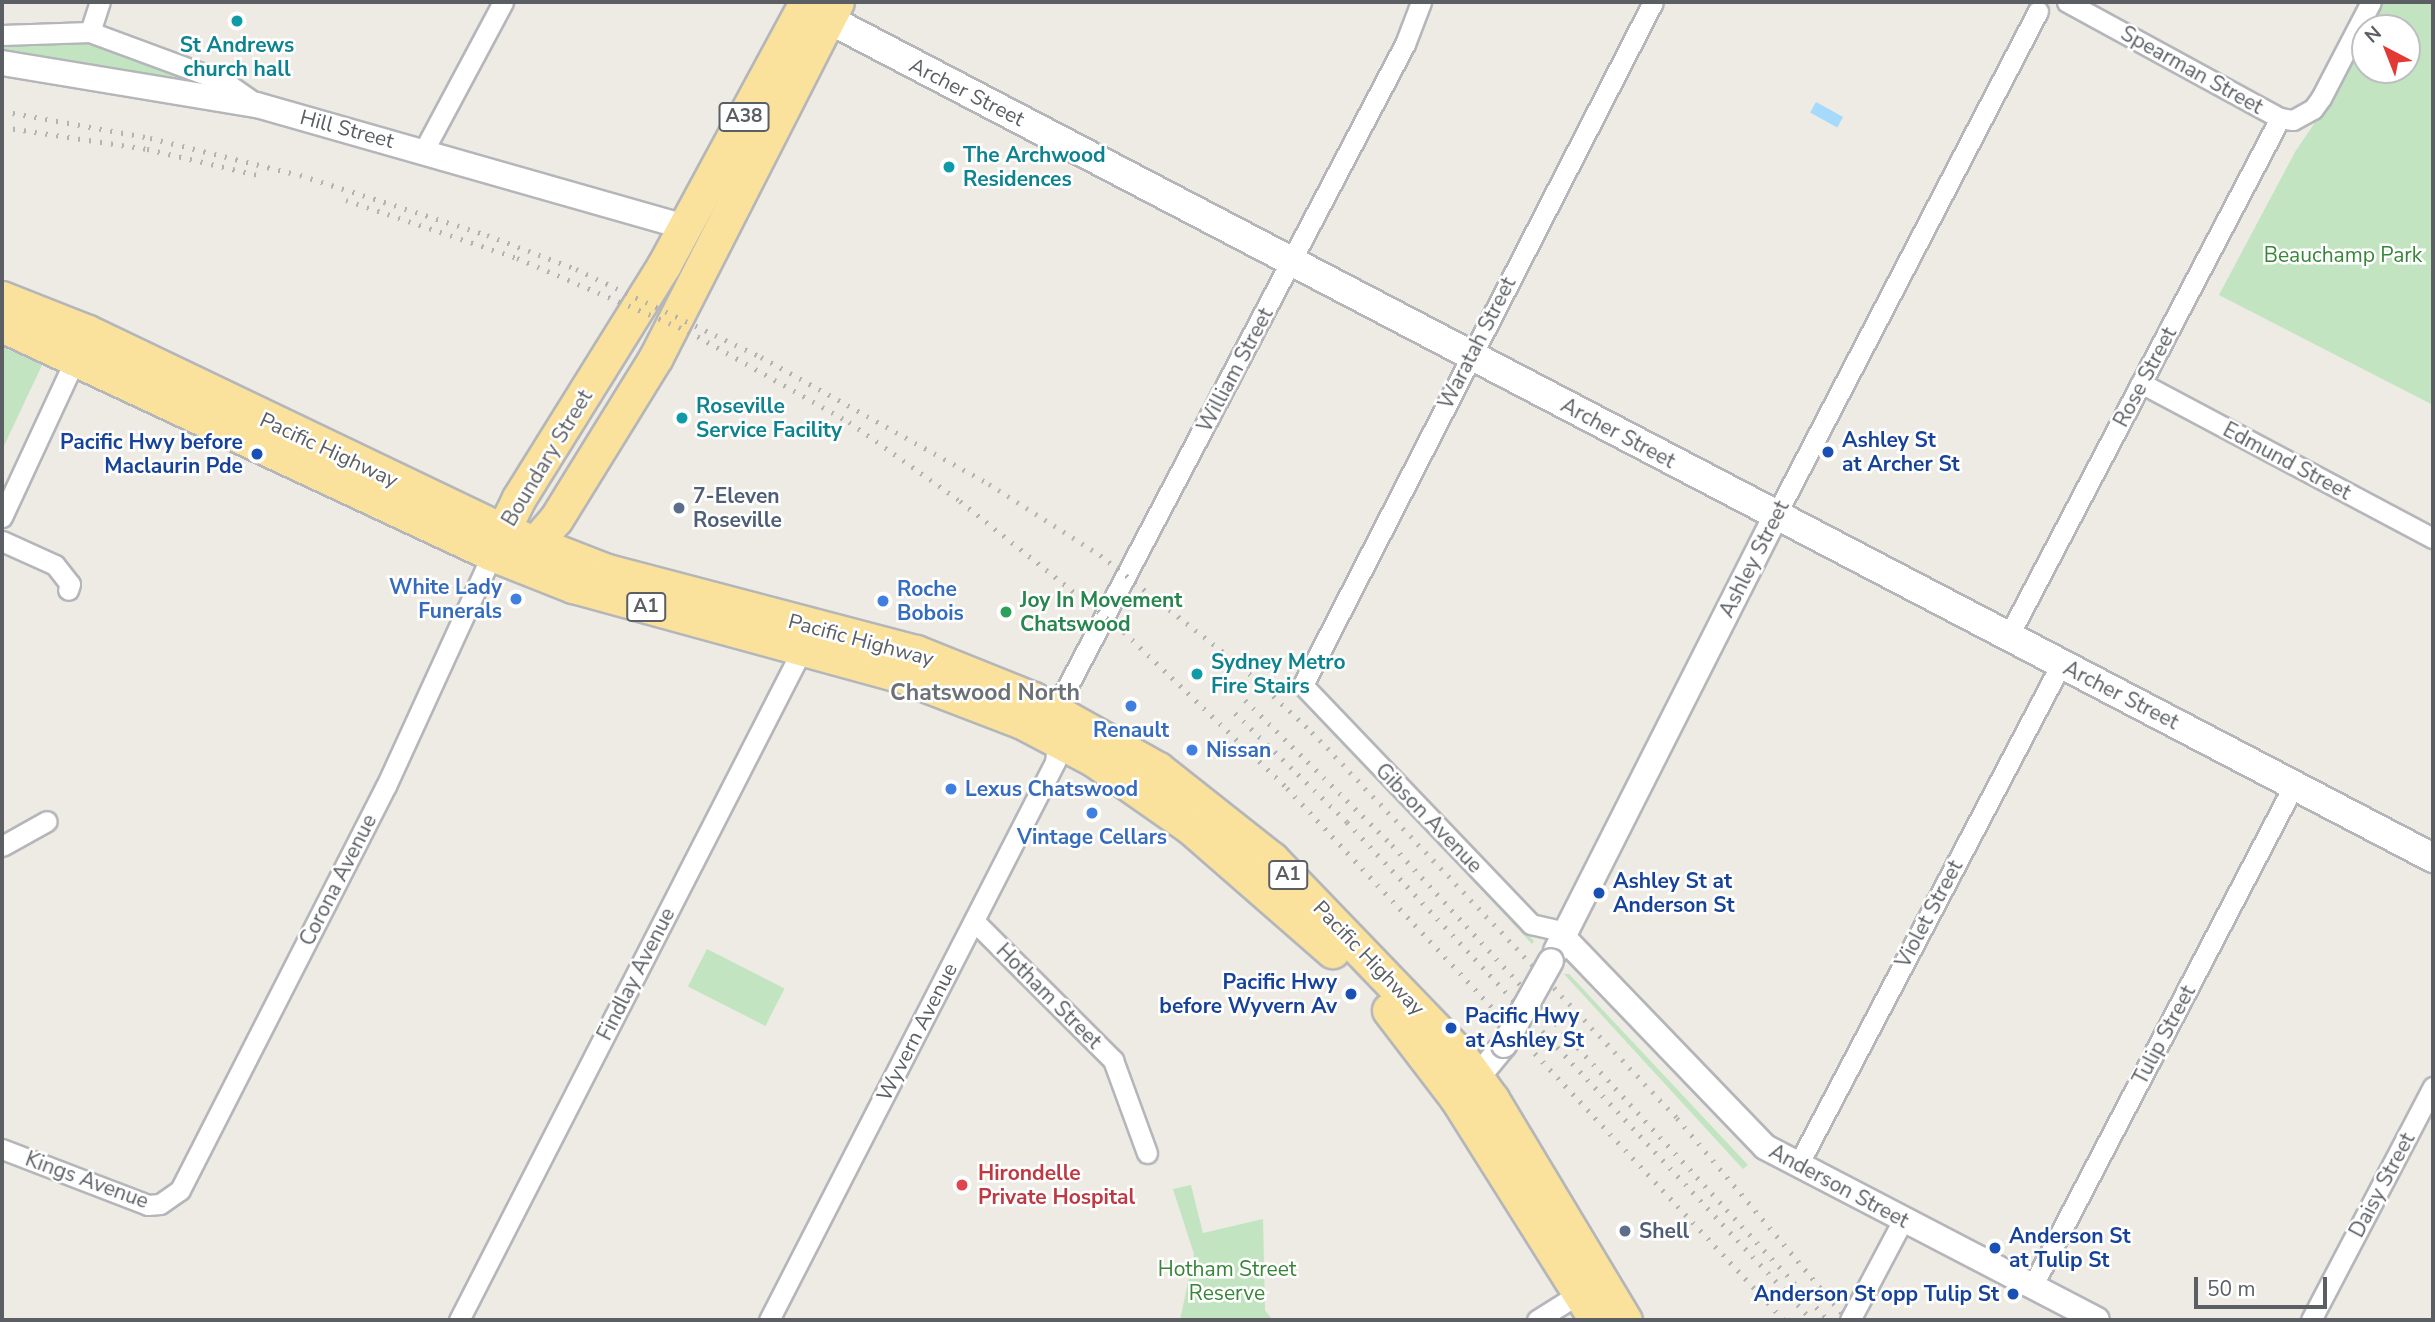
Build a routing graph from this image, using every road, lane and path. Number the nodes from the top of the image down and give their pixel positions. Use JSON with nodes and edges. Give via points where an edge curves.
{"nodes":[{"id":1,"x":100,"y":2,"type":"edge"},
{"id":2,"x":503,"y":2,"type":"edge"},
{"id":3,"x":1421,"y":2,"type":"edge"},
{"id":4,"x":1653,"y":2,"type":"edge"},
{"id":5,"x":2067,"y":2,"type":"edge"},
{"id":6,"x":2371,"y":2,"type":"edge"},
{"id":7,"x":2035,"y":6,"type":"edge"},
{"id":8,"x":819,"y":7,"type":"edge"},
{"id":9,"x":90,"y":32,"type":"junction"},
{"id":10,"x":2,"y":35,"type":"edge"},
{"id":11,"x":2,"y":63,"type":"edge"},
{"id":12,"x":257,"y":105,"type":"junction"},
{"id":13,"x":2280,"y":118,"type":"junction"},
{"id":14,"x":424,"y":150,"type":"junction"},
{"id":15,"x":684,"y":227,"type":"junction"},
{"id":16,"x":1291,"y":261,"type":"junction"},
{"id":17,"x":2,"y":298,"type":"edge"},
{"id":18,"x":2,"y":325,"type":"edge"},
{"id":19,"x":82,"y":345,"type":"junction"},
{"id":20,"x":1471,"y":355,"type":"junction"},
{"id":21,"x":2141,"y":383,"type":"junction"},
{"id":22,"x":1776,"y":515,"type":"junction"},
{"id":23,"x":2,"y":517,"type":"edge"},
{"id":24,"x":2433,"y":538,"type":"edge"},
{"id":25,"x":2,"y":541,"type":"edge"},
{"id":26,"x":497,"y":542,"type":"junction"},
{"id":27,"x":535,"y":543,"type":"junction"},
{"id":28,"x":68,"y":590,"type":"dead end"},
{"id":29,"x":2008,"y":637,"type":"junction"},
{"id":30,"x":808,"y":638,"type":"junction"},
{"id":31,"x":2061,"y":664,"type":"junction"},
{"id":32,"x":1303,"y":685,"type":"joint"},
{"id":33,"x":1059,"y":727,"type":"junction"},
{"id":34,"x":2294,"y":785,"type":"junction"},
{"id":35,"x":47,"y":821,"type":"dead end"},
{"id":36,"x":2,"y":846,"type":"edge"},
{"id":37,"x":2433,"y":858,"type":"edge"},
{"id":38,"x":974,"y":921,"type":"junction"},
{"id":39,"x":1563,"y":937,"type":"junction"},
{"id":40,"x":2433,"y":1087,"type":"edge"},
{"id":41,"x":1468,"y":1089,"type":"junction"},
{"id":42,"x":2,"y":1149,"type":"edge"},
{"id":43,"x":1147,"y":1153,"type":"dead end"},
{"id":44,"x":1798,"y":1165,"type":"junction"},
{"id":45,"x":172,"y":1199,"type":"joint"},
{"id":46,"x":1903,"y":1220,"type":"junction"},
{"id":47,"x":2033,"y":1285,"type":"junction"},
{"id":48,"x":1588,"y":1307,"type":"edge"},
{"id":49,"x":1855,"y":1312,"type":"edge"},
{"id":50,"x":2085,"y":1317,"type":"edge"},
{"id":51,"x":459,"y":1320,"type":"edge"},
{"id":52,"x":769,"y":1320,"type":"edge"},
{"id":53,"x":1537,"y":1320,"type":"edge"},
{"id":54,"x":1625,"y":1320,"type":"edge"},
{"id":55,"x":2311,"y":1320,"type":"edge"}],
"edges":[{"from":1,"to":9,"type":"street"},
{"from":2,"to":14,"type":"street"},
{"from":3,"to":16,"type":"street","name":"William Street","via":[[1405,44]]},
{"from":4,"to":20,"type":"street","name":"Waratah Street"},
{"from":5,"to":7,"type":"street","via":[[2055,12]]},
{"from":5,"to":13,"type":"street","name":"Spearman Street"},
{"from":6,"to":13,"type":"street","via":[[2313,109],[2293,120]]},
{"from":7,"to":22,"type":"street","name":"Ashley Street"},
{"from":8,"to":15,"type":"highway","name":"Boundary Street","number":"A38"},
{"from":8,"to":16,"type":"main road","name":"Archer Street"},
{"from":8,"to":27,"type":"highway","name":"Boundary Street","number":"A38","via":[[656,357],[562,512]]},
{"from":9,"to":10,"type":"street"},
{"from":9,"to":12,"type":"street","via":[[225,82]]},
{"from":11,"to":12,"type":"street","name":"Hill Street"},
{"from":12,"to":14,"type":"street","name":"Hill Street"},
{"from":13,"to":21,"type":"street","name":"Rose Street"},
{"from":14,"to":15,"type":"street","name":"Hill Street","via":[[610,209]]},
{"from":15,"to":26,"type":"highway","name":"Boundary Street","number":"A38"},
{"from":16,"to":20,"type":"main road","name":"Archer Street"},
{"from":16,"to":33,"type":"street","name":"William Street","via":[[1063,695]]},
{"from":17,"to":19,"type":"highway","name":"Pacific Highway","number":"A1"},
{"from":18,"to":19,"type":"highway","name":"Pacific Highway","number":"A1"},
{"from":19,"to":23,"type":"street"},
{"from":19,"to":26,"type":"highway","name":"Pacific Highway","number":"A1"},
{"from":20,"to":22,"type":"main road","name":"Archer Street"},
{"from":20,"to":32,"type":"street","name":"Waratah Street"},
{"from":21,"to":24,"type":"street","name":"Edmund Street"},
{"from":21,"to":29,"type":"street","name":"Rose Street"},
{"from":22,"to":29,"type":"main road","name":"Archer Street"},
{"from":22,"to":39,"type":"street","name":"Ashley Street"},
{"from":25,"to":28,"type":"street","via":[[55,565],[70,584]]},
{"from":26,"to":27,"type":"highway","name":"Boundary Street"},
{"from":26,"to":30,"type":"highway","name":"Pacific Highway","number":"A1","via":[[586,591]]},
{"from":26,"to":45,"type":"street","name":"Corona Avenue","via":[[386,786],[234,1076],[188,1177]]},
{"from":27,"to":30,"type":"highway","name":"Pacific Highway","number":"A1"},
{"from":29,"to":31,"type":"main road","name":"Archer Street"},
{"from":30,"to":33,"type":"highway","name":"Pacific Highway","number":"A1","via":[[916,652]]},
{"from":30,"to":51,"type":"street","name":"Findlay Avenue"},
{"from":31,"to":34,"type":"main road","name":"Archer Street"},
{"from":31,"to":44,"type":"street","name":"Violet Street"},
{"from":32,"to":39,"type":"street","name":"Gibson Avenue","via":[[1531,924],[1556,930]]},
{"from":33,"to":38,"type":"street","name":"Wyvern Avenue","via":[[1055,762]]},
{"from":33,"to":41,"type":"highway","name":"Pacific Highway","number":"A1","via":[[1158,769],[1245,836],[1356,944]]},
{"from":34,"to":37,"type":"main road","name":"Archer Street"},
{"from":34,"to":47,"type":"street","name":"Tulip Street"},
{"from":35,"to":36,"type":"street"},
{"from":38,"to":43,"type":"street","name":"Hotham Street","via":[[1113,1060]]},
{"from":38,"to":52,"type":"street","name":"Wyvern Avenue"},
{"from":39,"to":41,"type":"street","name":"Ashley Street","bridge":true,"via":[[1504,1045]]},
{"from":39,"to":44,"type":"street","name":"Anderson Street","via":[[1749,1134]]},
{"from":40,"to":55,"type":"street","name":"Daisy Street"},
{"from":41,"to":48,"type":"highway","name":"Pacific Highway","number":"A1"},
{"from":41,"to":54,"type":"highway","name":"Pacific Highway","number":"A1"},
{"from":42,"to":45,"type":"street","name":"Kings Avenue","via":[[137,1202],[160,1204]]},
{"from":44,"to":46,"type":"street","name":"Anderson Street"},
{"from":46,"to":47,"type":"street","name":"Anderson Street"},
{"from":46,"to":49,"type":"street"},
{"from":47,"to":50,"type":"street","name":"Anderson Street"},
{"from":48,"to":53,"type":"street"}]}
